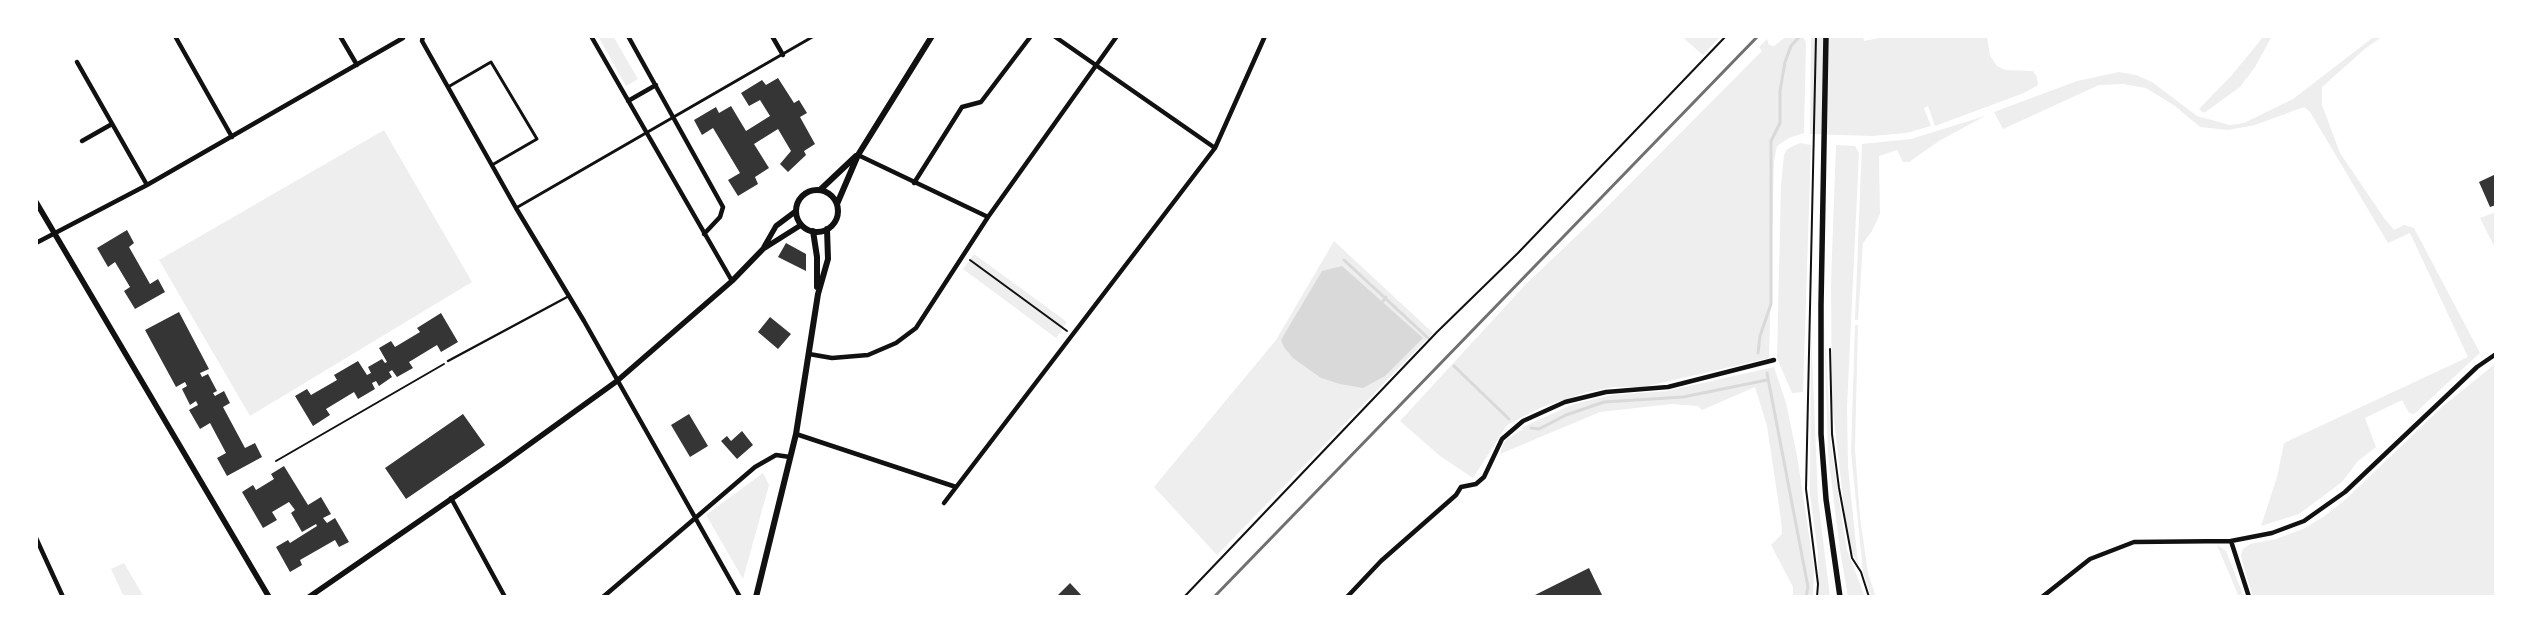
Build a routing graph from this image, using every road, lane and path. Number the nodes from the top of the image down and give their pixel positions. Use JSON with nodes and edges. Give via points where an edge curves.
{"nodes":[{"id":1,"x":175,"y":36,"type":"edge"},
{"id":2,"x":340,"y":36,"type":"edge"},
{"id":3,"x":423,"y":36,"type":"edge"},
{"id":4,"x":591,"y":36,"type":"edge"},
{"id":5,"x":628,"y":36,"type":"edge"},
{"id":6,"x":772,"y":36,"type":"edge"},
{"id":7,"x":814,"y":36,"type":"edge"},
{"id":8,"x":927,"y":36,"type":"edge"},
{"id":9,"x":932,"y":36,"type":"edge"},
{"id":10,"x":1031,"y":36,"type":"edge"},
{"id":11,"x":1054,"y":36,"type":"edge"},
{"id":12,"x":1117,"y":36,"type":"edge"},
{"id":13,"x":1265,"y":36,"type":"edge"},
{"id":14,"x":1726,"y":36,"type":"edge"},
{"id":15,"x":1816,"y":36,"type":"edge"},
{"id":16,"x":1826,"y":36,"type":"edge"},
{"id":17,"x":403,"y":38,"type":"dead end"},
{"id":18,"x":923,"y":48,"type":"junction"},
{"id":19,"x":783,"y":55,"type":"junction"},
{"id":20,"x":77,"y":62,"type":"dead end"},
{"id":21,"x":357,"y":65,"type":"junction"},
{"id":22,"x":1096,"y":67,"type":"junction"},
{"id":23,"x":656,"y":85,"type":"junction"},
{"id":24,"x":448,"y":87,"type":"junction"},
{"id":25,"x":628,"y":101,"type":"junction"},
{"id":26,"x":674,"y":117,"type":"junction"},
{"id":27,"x":112,"y":124,"type":"junction"},
{"id":28,"x":647,"y":133,"type":"junction"},
{"id":29,"x":232,"y":137,"type":"junction"},
{"id":30,"x":82,"y":141,"type":"dead end"},
{"id":31,"x":1214,"y":148,"type":"junction"},
{"id":32,"x":858,"y":155,"type":"junction"},
{"id":33,"x":492,"y":164,"type":"junction"},
{"id":34,"x":914,"y":183,"type":"junction"},
{"id":35,"x":147,"y":185,"type":"junction"},
{"id":36,"x":820,"y":190,"type":"junction"},
{"id":37,"x":36,"y":202,"type":"edge"},
{"id":38,"x":837,"y":204,"type":"junction"},
{"id":39,"x":516,"y":208,"type":"junction"},
{"id":40,"x":796,"y":210,"type":"junction"},
{"id":41,"x":988,"y":217,"type":"junction"},
{"id":42,"x":801,"y":225,"type":"junction"},
{"id":43,"x":827,"y":229,"type":"junction"},
{"id":44,"x":813,"y":231,"type":"junction"},
{"id":45,"x":55,"y":234,"type":"junction"},
{"id":46,"x":704,"y":234,"type":"junction"},
{"id":47,"x":36,"y":243,"type":"edge"},
{"id":48,"x":763,"y":249,"type":"junction"},
{"id":49,"x":964,"y":255,"type":"junction"},
{"id":50,"x":732,"y":281,"type":"junction"},
{"id":51,"x":818,"y":294,"type":"junction"},
{"id":52,"x":569,"y":296,"type":"junction"},
{"id":53,"x":1073,"y":335,"type":"junction"},
{"id":54,"x":1830,"y":347,"type":"dead end"},
{"id":55,"x":809,"y":354,"type":"junction"},
{"id":56,"x":2496,"y":354,"type":"edge"},
{"id":57,"x":1774,"y":360,"type":"dead end"},
{"id":58,"x":448,"y":361,"type":"joint"},
{"id":59,"x":617,"y":380,"type":"junction"},
{"id":60,"x":796,"y":434,"type":"junction"},
{"id":61,"x":790,"y":456,"type":"junction"},
{"id":62,"x":276,"y":461,"type":"dead end"},
{"id":63,"x":956,"y":487,"type":"junction"},
{"id":64,"x":451,"y":498,"type":"junction"},
{"id":65,"x":944,"y":503,"type":"dead end"},
{"id":66,"x":696,"y":516,"type":"junction"},
{"id":67,"x":36,"y":538,"type":"edge"},
{"id":68,"x":2231,"y":541,"type":"junction"},
{"id":69,"x":759,"y":596,"type":"edge"},
{"id":70,"x":63,"y":597,"type":"edge"},
{"id":71,"x":269,"y":597,"type":"edge"},
{"id":72,"x":309,"y":597,"type":"edge"},
{"id":73,"x":505,"y":597,"type":"edge"},
{"id":74,"x":603,"y":597,"type":"edge"},
{"id":75,"x":740,"y":597,"type":"edge"},
{"id":76,"x":1184,"y":597,"type":"edge"},
{"id":77,"x":1347,"y":597,"type":"edge"},
{"id":78,"x":1817,"y":597,"type":"edge"},
{"id":79,"x":1840,"y":597,"type":"edge"},
{"id":80,"x":1869,"y":597,"type":"edge"},
{"id":81,"x":2042,"y":597,"type":"edge"},
{"id":82,"x":2249,"y":597,"type":"edge"}],
"edges":[{"from":1,"to":29,"type":"street"},
{"from":2,"to":21,"type":"street"},
{"from":3,"to":24,"type":"street","via":[[422,41]]},
{"from":4,"to":25,"type":"street"},
{"from":5,"to":23,"type":"street"},
{"from":6,"to":19,"type":"street"},
{"from":7,"to":19,"type":"street"},
{"from":8,"to":18,"type":"main road"},
{"from":9,"to":18,"type":"main road"},
{"from":10,"to":34,"type":"street","via":[[981,102],[962,107]]},
{"from":11,"to":22,"type":"street"},
{"from":12,"to":22,"type":"street"},
{"from":13,"to":31,"type":"street"},
{"from":14,"to":76,"type":"path"},
{"from":15,"to":78,"type":"path","via":[[1806,488]]},
{"from":16,"to":79,"type":"street","via":[[1821,434],[1826,499]]},
{"from":17,"to":21,"type":"street"},
{"from":18,"to":32,"type":"main road"},
{"from":19,"to":26,"type":"street"},
{"from":20,"to":27,"type":"street"},
{"from":21,"to":29,"type":"street"},
{"from":22,"to":31,"type":"street"},
{"from":22,"to":41,"type":"street"},
{"from":23,"to":25,"type":"street"},
{"from":23,"to":26,"type":"street"},
{"from":24,"to":33,"type":"street"},
{"from":24,"to":33,"type":"street","via":[[491,62],[537,139]]},
{"from":25,"to":28,"type":"street"},
{"from":26,"to":28,"type":"street"},
{"from":26,"to":46,"type":"street","via":[[724,207],[720,217]]},
{"from":27,"to":30,"type":"street"},
{"from":27,"to":35,"type":"street"},
{"from":28,"to":39,"type":"street"},
{"from":28,"to":46,"type":"street"},
{"from":29,"to":35,"type":"street"},
{"from":31,"to":53,"type":"street"},
{"from":32,"to":34,"type":"street"},
{"from":32,"to":36,"type":"main road"},
{"from":32,"to":38,"type":"main road"},
{"from":33,"to":39,"type":"street"},
{"from":34,"to":41,"type":"street"},
{"from":35,"to":45,"type":"street"},
{"from":36,"to":38,"type":"main road","via":[[830,194]]},
{"from":36,"to":40,"type":"main road","via":[[804,194]]},
{"from":37,"to":45,"type":"street"},
{"from":38,"to":43,"type":"main road","via":[[837,218]]},
{"from":39,"to":52,"type":"street"},
{"from":40,"to":42,"type":"main road"},
{"from":40,"to":48,"type":"street","via":[[776,226]]},
{"from":41,"to":49,"type":"street"},
{"from":42,"to":44,"type":"main road"},
{"from":42,"to":48,"type":"street"},
{"from":43,"to":44,"type":"main road"},
{"from":43,"to":51,"type":"main road","via":[[828,259]]},
{"from":44,"to":51,"type":"main road"},
{"from":45,"to":47,"type":"street"},
{"from":45,"to":71,"type":"street"},
{"from":46,"to":50,"type":"street"},
{"from":48,"to":50,"type":"street"},
{"from":49,"to":53,"type":"path"},
{"from":49,"to":55,"type":"street","via":[[916,328],[902,340],[868,355],[832,358]]},
{"from":50,"to":59,"type":"street"},
{"from":51,"to":55,"type":"main road"},
{"from":52,"to":58,"type":"lane"},
{"from":52,"to":59,"type":"street"},
{"from":53,"to":63,"type":"street"},
{"from":54,"to":80,"type":"path","via":[[1832,434],[1839,488],[1852,558],[1861,572]]},
{"from":55,"to":60,"type":"main road"},
{"from":56,"to":68,"type":"street","via":[[2328,506],[2304,522],[2272,533]]},
{"from":57,"to":77,"type":"street","via":[[1668,387],[1606,392],[1565,402],[1523,421],[1502,439],[1484,477],[1476,484],[1461,487],[1456,496],[1381,561]]},
{"from":58,"to":62,"type":"path"},
{"from":59,"to":64,"type":"street"},
{"from":59,"to":66,"type":"street"},
{"from":60,"to":61,"type":"main road"},
{"from":60,"to":63,"type":"street"},
{"from":61,"to":66,"type":"street","via":[[776,455],[765,460]]},
{"from":61,"to":69,"type":"main road"},
{"from":63,"to":65,"type":"street"},
{"from":64,"to":72,"type":"street"},
{"from":64,"to":73,"type":"street"},
{"from":66,"to":74,"type":"street"},
{"from":66,"to":75,"type":"street"},
{"from":67,"to":70,"type":"street"},
{"from":68,"to":81,"type":"street","via":[[2134,542],[2090,559]]},
{"from":68,"to":82,"type":"street"}]}
